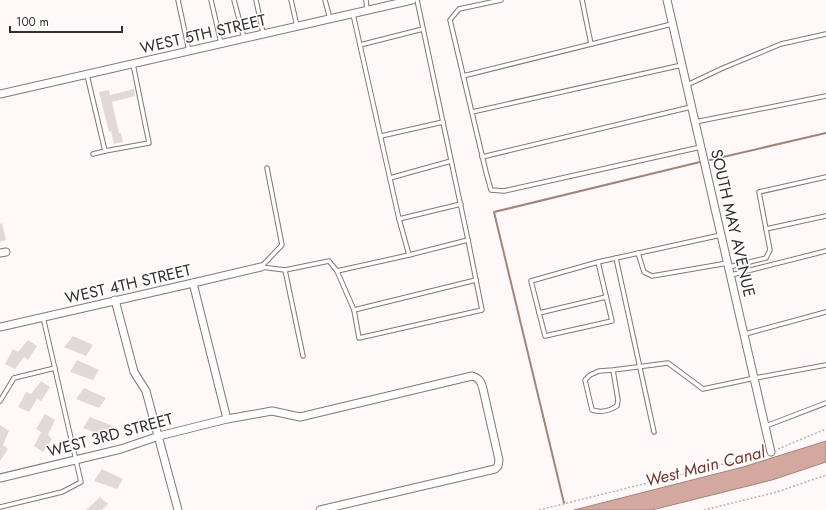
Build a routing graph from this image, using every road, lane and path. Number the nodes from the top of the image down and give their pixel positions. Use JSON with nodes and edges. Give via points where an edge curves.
{"nodes":[{"id":1,"x":178,"y":0,"type":"edge"},
{"id":2,"x":211,"y":0,"type":"edge"},
{"id":3,"x":234,"y":0,"type":"edge"},
{"id":4,"x":256,"y":0,"type":"edge"},
{"id":5,"x":291,"y":0,"type":"edge"},
{"id":6,"x":325,"y":0,"type":"edge"},
{"id":7,"x":366,"y":0,"type":"edge"},
{"id":8,"x":412,"y":0,"type":"edge"},
{"id":9,"x":416,"y":0,"type":"edge"},
{"id":10,"x":501,"y":0,"type":"edge"},
{"id":11,"x":582,"y":0,"type":"edge"},
{"id":12,"x":667,"y":0,"type":"edge"},
{"id":13,"x":396,"y":2,"type":"edge"},
{"id":14,"x":367,"y":10,"type":"junction"},
{"id":15,"x":353,"y":14,"type":"junction"},
{"id":16,"x":330,"y":19,"type":"junction"},
{"id":17,"x":672,"y":24,"type":"junction"},
{"id":18,"x":297,"y":27,"type":"junction"},
{"id":19,"x":423,"y":29,"type":"junction"},
{"id":20,"x":826,"y":34,"type":"edge"},
{"id":21,"x":263,"y":35,"type":"junction"},
{"id":22,"x":244,"y":39,"type":"junction"},
{"id":23,"x":221,"y":44,"type":"junction"},
{"id":24,"x":591,"y":44,"type":"junction"},
{"id":25,"x":360,"y":45,"type":"junction"},
{"id":26,"x":189,"y":52,"type":"junction"},
{"id":27,"x":133,"y":64,"type":"junction"},
{"id":28,"x":682,"y":65,"type":"junction"},
{"id":29,"x":87,"y":75,"type":"junction"},
{"id":30,"x":463,"y":76,"type":"junction"},
{"id":31,"x":686,"y":85,"type":"junction"},
{"id":32,"x":0,"y":94,"type":"edge"},
{"id":33,"x":826,"y":96,"type":"edge"},
{"id":34,"x":692,"y":107,"type":"junction"},
{"id":35,"x":472,"y":112,"type":"junction"},
{"id":36,"x":443,"y":122,"type":"junction"},
{"id":37,"x":695,"y":122,"type":"junction"},
{"id":38,"x":381,"y":136,"type":"junction"},
{"id":39,"x":701,"y":146,"type":"junction"},
{"id":40,"x":105,"y":151,"type":"junction"},
{"id":41,"x":93,"y":154,"type":"dead end"},
{"id":42,"x":482,"y":156,"type":"junction"},
{"id":43,"x":451,"y":162,"type":"junction"},
{"id":44,"x":267,"y":168,"type":"dead end"},
{"id":45,"x":826,"y":177,"type":"edge"},
{"id":46,"x":390,"y":178,"type":"junction"},
{"id":47,"x":461,"y":204,"type":"junction"},
{"id":48,"x":826,"y":216,"type":"edge"},
{"id":49,"x":399,"y":219,"type":"junction"},
{"id":50,"x":766,"y":229,"type":"junction"},
{"id":51,"x":721,"y":235,"type":"junction"},
{"id":52,"x":468,"y":240,"type":"junction"},
{"id":53,"x":826,"y":251,"type":"edge"},
{"id":54,"x":638,"y":253,"type":"junction"},
{"id":55,"x":409,"y":255,"type":"junction"},
{"id":56,"x":616,"y":258,"type":"junction"},
{"id":57,"x":598,"y":262,"type":"junction"},
{"id":58,"x":728,"y":265,"type":"junction"},
{"id":59,"x":261,"y":267,"type":"junction"},
{"id":60,"x":285,"y":270,"type":"junction"},
{"id":61,"x":337,"y":271,"type":"junction"},
{"id":62,"x":731,"y":275,"type":"junction"},
{"id":63,"x":476,"y":280,"type":"junction"},
{"id":64,"x":193,"y":283,"type":"junction"},
{"id":65,"x":606,"y":298,"type":"junction"},
{"id":66,"x":115,"y":300,"type":"junction"},
{"id":67,"x":354,"y":310,"type":"junction"},
{"id":68,"x":826,"y":312,"type":"edge"},
{"id":69,"x":539,"y":313,"type":"junction"},
{"id":70,"x":43,"y":317,"type":"junction"},
{"id":71,"x":0,"y":327,"type":"edge"},
{"id":72,"x":745,"y":334,"type":"junction"},
{"id":73,"x":303,"y":356,"type":"dead end"},
{"id":74,"x":826,"y":365,"type":"edge"},
{"id":75,"x":640,"y":366,"type":"junction"},
{"id":76,"x":55,"y":368,"type":"junction"},
{"id":77,"x":613,"y":370,"type":"junction"},
{"id":78,"x":755,"y":378,"type":"junction"},
{"id":79,"x":0,"y":401,"type":"edge"},
{"id":80,"x":826,"y":403,"type":"edge"},
{"id":81,"x":227,"y":419,"type":"junction"},
{"id":82,"x":766,"y":426,"type":"junction"},
{"id":83,"x":826,"y":429,"type":"edge"},
{"id":84,"x":654,"y":432,"type":"dead end"},
{"id":85,"x":159,"y":436,"type":"junction"},
{"id":86,"x":771,"y":452,"type":"junction"},
{"id":87,"x":76,"y":460,"type":"junction"},
{"id":88,"x":826,"y":474,"type":"edge"},
{"id":89,"x":0,"y":478,"type":"edge"},
{"id":90,"x":0,"y":507,"type":"edge"},
{"id":91,"x":178,"y":510,"type":"edge"},
{"id":92,"x":320,"y":510,"type":"edge"},
{"id":93,"x":539,"y":510,"type":"edge"},
{"id":94,"x":704,"y":510,"type":"edge"}],
"edges":[{"from":1,"to":26,"type":"lane"},
{"from":2,"to":23,"type":"lane"},
{"from":3,"to":22,"type":"lane"},
{"from":4,"to":21,"type":"lane"},
{"from":5,"to":18,"type":"lane"},
{"from":6,"to":16,"type":"lane"},
{"from":7,"to":14,"type":"lane"},
{"from":8,"to":13,"type":"street","name":"WEST 5TH STREET"},
{"from":9,"to":19,"type":"lane"},
{"from":10,"to":30,"type":"lane","via":[[459,9],[450,20]]},
{"from":11,"to":24,"type":"lane"},
{"from":12,"to":17,"type":"street","name":"SOUTH MAY AVENUE"},
{"from":13,"to":14,"type":"street","name":"WEST 5TH STREET"},
{"from":14,"to":15,"type":"street","name":"WEST 5TH STREET"},
{"from":15,"to":16,"type":"street","name":"WEST 5TH STREET"},
{"from":15,"to":25,"type":"lane"},
{"from":16,"to":18,"type":"street","name":"WEST 5TH STREET"},
{"from":17,"to":24,"type":"lane"},
{"from":17,"to":28,"type":"street","name":"SOUTH MAY AVENUE"},
{"from":18,"to":21,"type":"street","name":"WEST 5TH STREET"},
{"from":19,"to":25,"type":"lane"},
{"from":19,"to":36,"type":"lane"},
{"from":20,"to":31,"type":"lane","via":[[781,44]]},
{"from":21,"to":22,"type":"street","name":"WEST 5TH STREET"},
{"from":22,"to":23,"type":"street","name":"WEST 5TH STREET"},
{"from":23,"to":26,"type":"street","name":"WEST 5TH STREET"},
{"from":24,"to":30,"type":"lane"},
{"from":25,"to":38,"type":"lane"},
{"from":26,"to":27,"type":"street","name":"WEST 5TH STREET"},
{"from":27,"to":29,"type":"street","name":"WEST 5TH STREET"},
{"from":27,"to":40,"type":"lane","via":[[149,143]]},
{"from":28,"to":31,"type":"street","name":"SOUTH MAY AVENUE"},
{"from":28,"to":35,"type":"lane"},
{"from":29,"to":32,"type":"street","name":"WEST 5TH STREET"},
{"from":29,"to":40,"type":"lane"},
{"from":30,"to":35,"type":"lane"},
{"from":31,"to":34,"type":"street","name":"SOUTH MAY AVENUE"},
{"from":33,"to":37,"type":"lane"},
{"from":34,"to":37,"type":"street","name":"SOUTH MAY AVENUE"},
{"from":34,"to":42,"type":"lane"},
{"from":35,"to":42,"type":"lane"},
{"from":36,"to":38,"type":"lane"},
{"from":36,"to":43,"type":"lane"},
{"from":37,"to":39,"type":"street","name":"SOUTH MAY AVENUE"},
{"from":38,"to":46,"type":"lane"},
{"from":39,"to":42,"type":"lane","via":[[504,191],[491,190]]},
{"from":39,"to":51,"type":"street","name":"SOUTH MAY AVENUE"},
{"from":40,"to":41,"type":"lane"},
{"from":43,"to":46,"type":"lane"},
{"from":43,"to":47,"type":"lane"},
{"from":44,"to":59,"type":"lane","via":[[282,245]]},
{"from":45,"to":50,"type":"lane","via":[[759,192]]},
{"from":46,"to":49,"type":"lane"},
{"from":47,"to":49,"type":"lane"},
{"from":47,"to":52,"type":"lane"},
{"from":48,"to":50,"type":"lane"},
{"from":49,"to":55,"type":"lane"},
{"from":50,"to":58,"type":"lane","via":[[770,250],[766,258]]},
{"from":51,"to":54,"type":"lane"},
{"from":51,"to":58,"type":"street","name":"SOUTH MAY AVENUE"},
{"from":52,"to":55,"type":"lane"},
{"from":52,"to":63,"type":"lane"},
{"from":53,"to":62,"type":"lane"},
{"from":54,"to":56,"type":"lane"},
{"from":54,"to":58,"type":"lane","via":[[644,272],[652,276]]},
{"from":55,"to":61,"type":"lane"},
{"from":56,"to":57,"type":"lane"},
{"from":56,"to":75,"type":"lane"},
{"from":57,"to":65,"type":"lane"},
{"from":57,"to":69,"type":"lane","via":[[532,281]]},
{"from":58,"to":62,"type":"street","name":"SOUTH MAY AVENUE"},
{"from":59,"to":60,"type":"lane"},
{"from":59,"to":64,"type":"street","name":"WEST 4TH STREET"},
{"from":60,"to":61,"type":"lane","via":[[329,261]]},
{"from":60,"to":73,"type":"lane"},
{"from":61,"to":67,"type":"lane"},
{"from":62,"to":72,"type":"street","name":"SOUTH MAY AVENUE"},
{"from":63,"to":67,"type":"lane"},
{"from":63,"to":67,"type":"lane","via":[[482,310],[359,338]]},
{"from":64,"to":66,"type":"street","name":"WEST 4TH STREET"},
{"from":64,"to":81,"type":"street"},
{"from":65,"to":69,"type":"lane"},
{"from":65,"to":69,"type":"lane","via":[[612,321],[545,336]]},
{"from":66,"to":70,"type":"street","name":"WEST 4TH STREET"},
{"from":66,"to":85,"type":"street","via":[[134,372],[146,391]]},
{"from":68,"to":72,"type":"lane"},
{"from":70,"to":71,"type":"street","name":"WEST 4TH STREET"},
{"from":70,"to":76,"type":"lane"},
{"from":72,"to":78,"type":"street","name":"SOUTH MAY AVENUE"},
{"from":74,"to":78,"type":"lane"},
{"from":75,"to":77,"type":"lane"},
{"from":75,"to":78,"type":"lane","via":[[668,363],[703,389]]},
{"from":75,"to":84,"type":"lane"},
{"from":76,"to":79,"type":"lane","via":[[14,378]]},
{"from":76,"to":87,"type":"lane"},
{"from":77,"to":77,"type":"lane","via":[[617,406],[609,411],[592,410],[585,380],[599,371]]},
{"from":78,"to":82,"type":"street","name":"SOUTH MAY AVENUE"},
{"from":80,"to":82,"type":"lane"},
{"from":81,"to":85,"type":"street","name":"WEST 3RD STREET"},
{"from":81,"to":92,"type":"street","name":"WEST 3RD STREET","via":[[272,411],[300,417],[472,376],[478,378],[483,389],[499,460],[495,469]]},
{"from":82,"to":86,"type":"street","name":"SOUTH MAY AVENUE"},
{"from":83,"to":86,"type":"path"},
{"from":85,"to":87,"type":"street","name":"WEST 3RD STREET"},
{"from":85,"to":91,"type":"street"},
{"from":86,"to":93,"type":"path"},
{"from":87,"to":89,"type":"street","name":"WEST 3RD STREET"},
{"from":87,"to":90,"type":"lane","via":[[81,482],[62,492]]},
{"from":88,"to":94,"type":"path","via":[[777,492]]}]}
